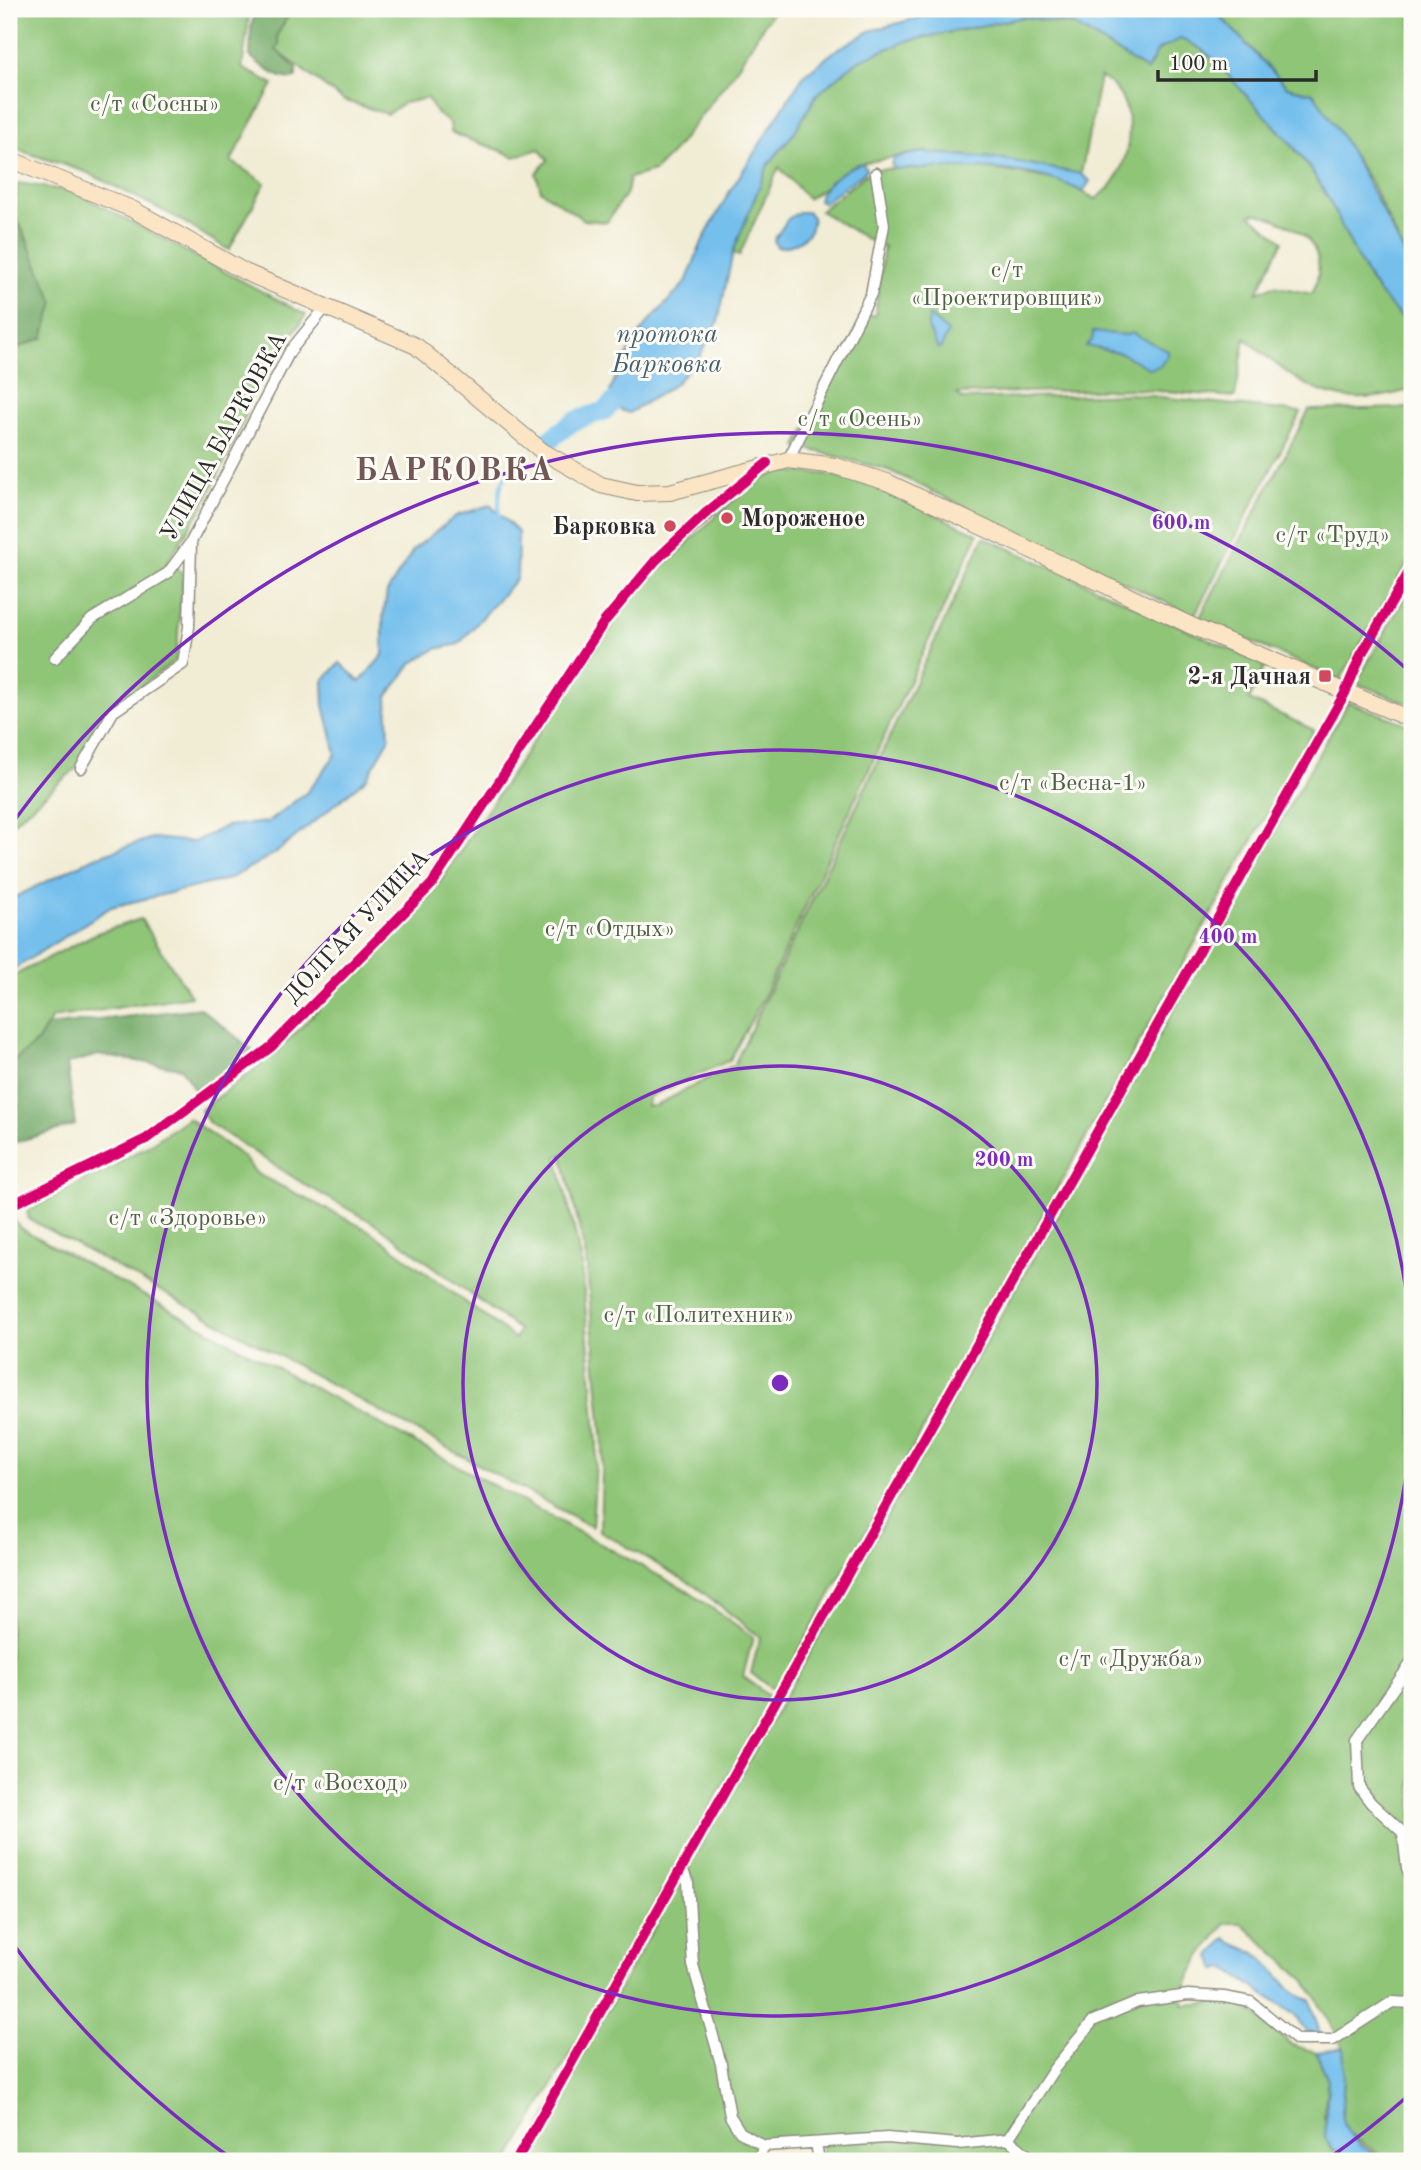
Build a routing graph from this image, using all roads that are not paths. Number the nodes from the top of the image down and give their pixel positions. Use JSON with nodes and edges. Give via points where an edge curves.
{"nodes":[{"id":1,"x":9,"y":159,"type":"edge"},
{"id":2,"x":876,"y":173,"type":"dead end"},
{"id":3,"x":325,"y":307,"type":"junction"},
{"id":4,"x":788,"y":460,"type":"junction"},
{"id":5,"x":767,"y":463,"type":"junction"},
{"id":6,"x":191,"y":542,"type":"junction"},
{"id":7,"x":1412,"y":567,"type":"edge"},
{"id":8,"x":55,"y":658,"type":"dead end"},
{"id":9,"x":1345,"y":693,"type":"junction"},
{"id":10,"x":1412,"y":720,"type":"edge"},
{"id":11,"x":81,"y":768,"type":"dead end"},
{"id":12,"x":9,"y":1206,"type":"edge"},
{"id":13,"x":1412,"y":1662,"type":"edge"},
{"id":14,"x":1407,"y":1838,"type":"edge"},
{"id":15,"x":682,"y":1869,"type":"junction"},
{"id":16,"x":1412,"y":1881,"type":"edge"},
{"id":17,"x":1412,"y":2003,"type":"edge"},
{"id":18,"x":1008,"y":2138,"type":"junction"},
{"id":19,"x":816,"y":2143,"type":"junction"},
{"id":20,"x":764,"y":2146,"type":"junction"},
{"id":21,"x":516,"y":2161,"type":"edge"},
{"id":22,"x":757,"y":2161,"type":"edge"},
{"id":23,"x":819,"y":2161,"type":"edge"},
{"id":24,"x":1035,"y":2161,"type":"edge"}],
"edges":[{"from":1,"to":3,"type":"main road","via":[[132,209],[245,272]]},
{"from":2,"to":4,"type":"street","via":[[884,225],[871,294]]},
{"from":3,"to":5,"type":"main road","via":[[416,346],[542,451],[601,485],[637,493],[670,492]]},
{"from":3,"to":6,"type":"street","name":"УЛИЦА БАРКОВКА","via":[[290,351]]},
{"from":4,"to":5,"type":"main road"},
{"from":4,"to":9,"type":"main road","via":[[835,466],[887,482]]},
{"from":5,"to":12,"type":"street","name":"ДОЛГАЯ УЛИЦА","via":[[707,512],[604,622],[432,884],[271,1048],[146,1139]]},
{"from":6,"to":8,"type":"street","name":"УЛИЦА БАРКОВКА","via":[[168,573],[92,619]]},
{"from":6,"to":11,"type":"street","via":[[190,627],[183,664],[113,712]]},
{"from":7,"to":9,"type":"street","via":[[1361,655]]},
{"from":9,"to":10,"type":"main road"},
{"from":9,"to":15,"type":"street"},
{"from":13,"to":14,"type":"street","via":[[1357,1740],[1359,1787]]},
{"from":14,"to":16,"type":"street"},
{"from":15,"to":20,"type":"street","via":[[688,1882],[693,1965],[721,2064],[730,2116],[740,2132]]},
{"from":15,"to":21,"type":"street"},
{"from":17,"to":18,"type":"street","via":[[1392,2002],[1333,2040],[1297,2040],[1251,2002],[1188,1996],[1138,2002],[1093,2021]]},
{"from":18,"to":19,"type":"street","via":[[958,2144],[887,2138]]},
{"from":18,"to":24,"type":"street"},
{"from":19,"to":20,"type":"street"},
{"from":19,"to":23,"type":"street"},
{"from":20,"to":22,"type":"street"}]}
